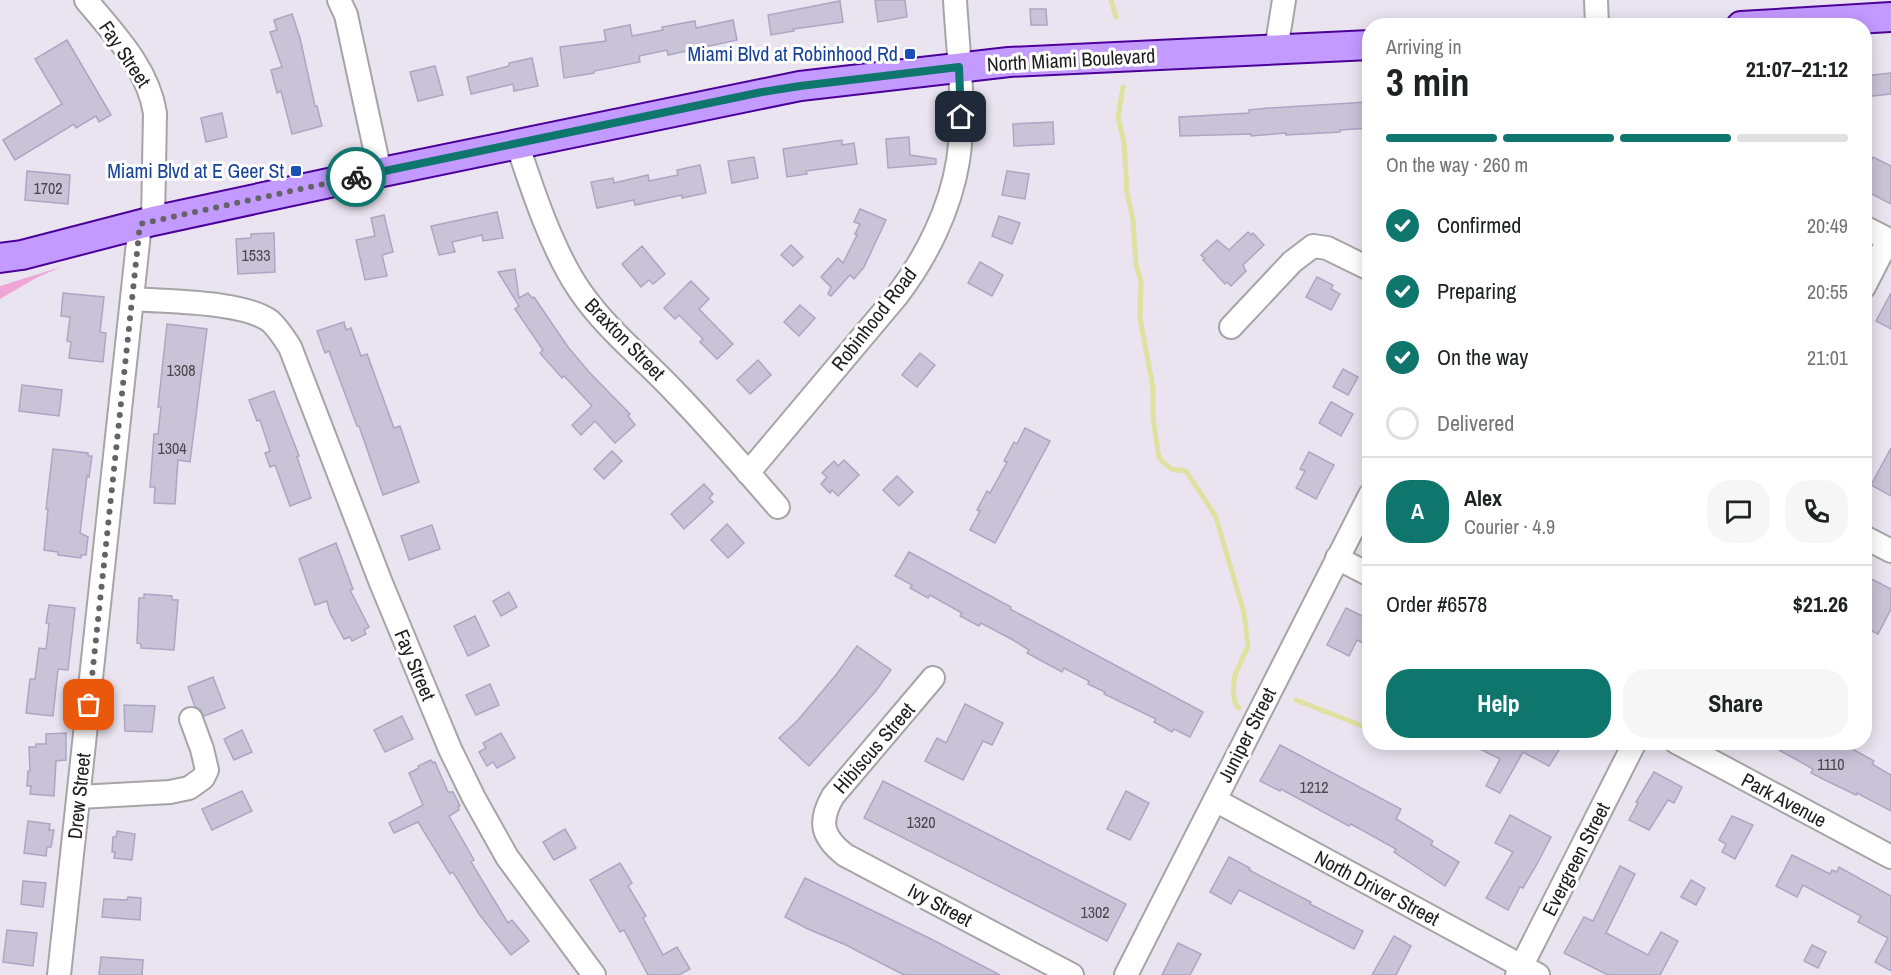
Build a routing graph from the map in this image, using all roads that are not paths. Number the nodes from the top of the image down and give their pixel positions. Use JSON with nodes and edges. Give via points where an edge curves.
{"nodes":[{"id":1,"x":86,"y":0,"type":"edge"},
{"id":2,"x":339,"y":0,"type":"edge"},
{"id":3,"x":955,"y":0,"type":"edge"},
{"id":4,"x":1284,"y":0,"type":"edge"},
{"id":5,"x":1596,"y":0,"type":"edge"},
{"id":6,"x":1891,"y":17,"type":"edge"},
{"id":7,"x":1597,"y":18,"type":"edge"},
{"id":8,"x":1872,"y":18,"type":"edge"},
{"id":9,"x":1362,"y":45,"type":"edge"},
{"id":10,"x":1276,"y":50,"type":"junction"},
{"id":11,"x":959,"y":67,"type":"junction"},
{"id":12,"x":518,"y":143,"type":"junction"},
{"id":13,"x":380,"y":172,"type":"junction"},
{"id":14,"x":147,"y":223,"type":"junction"},
{"id":15,"x":1872,"y":231,"type":"edge"},
{"id":16,"x":1890,"y":240,"type":"edge"},
{"id":17,"x":7,"y":254,"type":"edge"},
{"id":18,"x":1362,"y":265,"type":"edge"},
{"id":19,"x":1872,"y":273,"type":"edge"},
{"id":20,"x":133,"y":299,"type":"junction"},
{"id":21,"x":1231,"y":327,"type":"dead end"},
{"id":22,"x":748,"y":473,"type":"junction"},
{"id":23,"x":778,"y":507,"type":"dead end"},
{"id":24,"x":1362,"y":510,"type":"edge"},
{"id":25,"x":1872,"y":541,"type":"edge"},
{"id":26,"x":1891,"y":551,"type":"edge"},
{"id":27,"x":1337,"y":558,"type":"junction"},
{"id":28,"x":1362,"y":571,"type":"edge"},
{"id":29,"x":933,"y":678,"type":"dead end"},
{"id":30,"x":190,"y":719,"type":"dead end"},
{"id":31,"x":1631,"y":750,"type":"edge"},
{"id":32,"x":1691,"y":750,"type":"edge"},
{"id":33,"x":79,"y":797,"type":"junction"},
{"id":34,"x":1215,"y":800,"type":"junction"},
{"id":35,"x":823,"y":822,"type":"joint"},
{"id":36,"x":1891,"y":857,"type":"edge"},
{"id":37,"x":1526,"y":972,"type":"edge"},
{"id":38,"x":60,"y":975,"type":"edge"},
{"id":39,"x":594,"y":975,"type":"edge"},
{"id":40,"x":1072,"y":975,"type":"edge"},
{"id":41,"x":1126,"y":975,"type":"edge"}],
"edges":[{"from":1,"to":14,"type":"street","name":"Fay Street","via":[[139,68],[152,97],[155,113]]},
{"from":2,"to":13,"type":"street","via":[[346,15]]},
{"from":3,"to":11,"type":"street","name":"Robinhood Road"},
{"from":4,"to":10,"type":"street"},
{"from":5,"to":7,"type":"street"},
{"from":6,"to":8,"type":"main road"},
{"from":9,"to":10,"type":"main road","name":"North Miami Boulevard"},
{"from":10,"to":11,"type":"main road","name":"North Miami Boulevard"},
{"from":11,"to":12,"type":"main road","name":"North Miami Boulevard","via":[[771,90]]},
{"from":11,"to":22,"type":"street","name":"Robinhood Road","via":[[958,160],[948,200],[929,244],[896,297]]},
{"from":12,"to":13,"type":"main road","name":"North Miami Boulevard"},
{"from":12,"to":22,"type":"street","name":"Braxton Street","via":[[542,213],[580,291]]},
{"from":13,"to":14,"type":"main road","name":"North Miami Boulevard"},
{"from":14,"to":17,"type":"main road","name":"North Miami Boulevard"},
{"from":14,"to":20,"type":"street","name":"Drew Street"},
{"from":15,"to":16,"type":"street"},
{"from":16,"to":19,"type":"street"},
{"from":18,"to":21,"type":"street","via":[[1327,248],[1313,246],[1292,262]]},
{"from":20,"to":33,"type":"street","name":"Drew Street"},
{"from":20,"to":39,"type":"street","name":"Fay Street","via":[[236,308],[271,322],[290,347],[450,749],[513,865]]},
{"from":22,"to":23,"type":"street","name":"Braxton Street"},
{"from":24,"to":27,"type":"street","name":"Juniper Street"},
{"from":25,"to":26,"type":"street"},
{"from":27,"to":28,"type":"street"},
{"from":27,"to":34,"type":"street","name":"Juniper Street"},
{"from":29,"to":35,"type":"street","name":"Hibiscus Street","via":[[832,796]]},
{"from":30,"to":33,"type":"street","via":[[207,770],[189,788]]},
{"from":31,"to":37,"type":"street","name":"Evergreen Street"},
{"from":32,"to":36,"type":"street","name":"Park Avenue"},
{"from":33,"to":38,"type":"street","name":"Drew Street"},
{"from":34,"to":37,"type":"street","name":"North Driver Street"},
{"from":34,"to":41,"type":"street","name":"Juniper Street"},
{"from":35,"to":40,"type":"street","name":"Ivy Street","via":[[825,835],[845,855]]}]}
